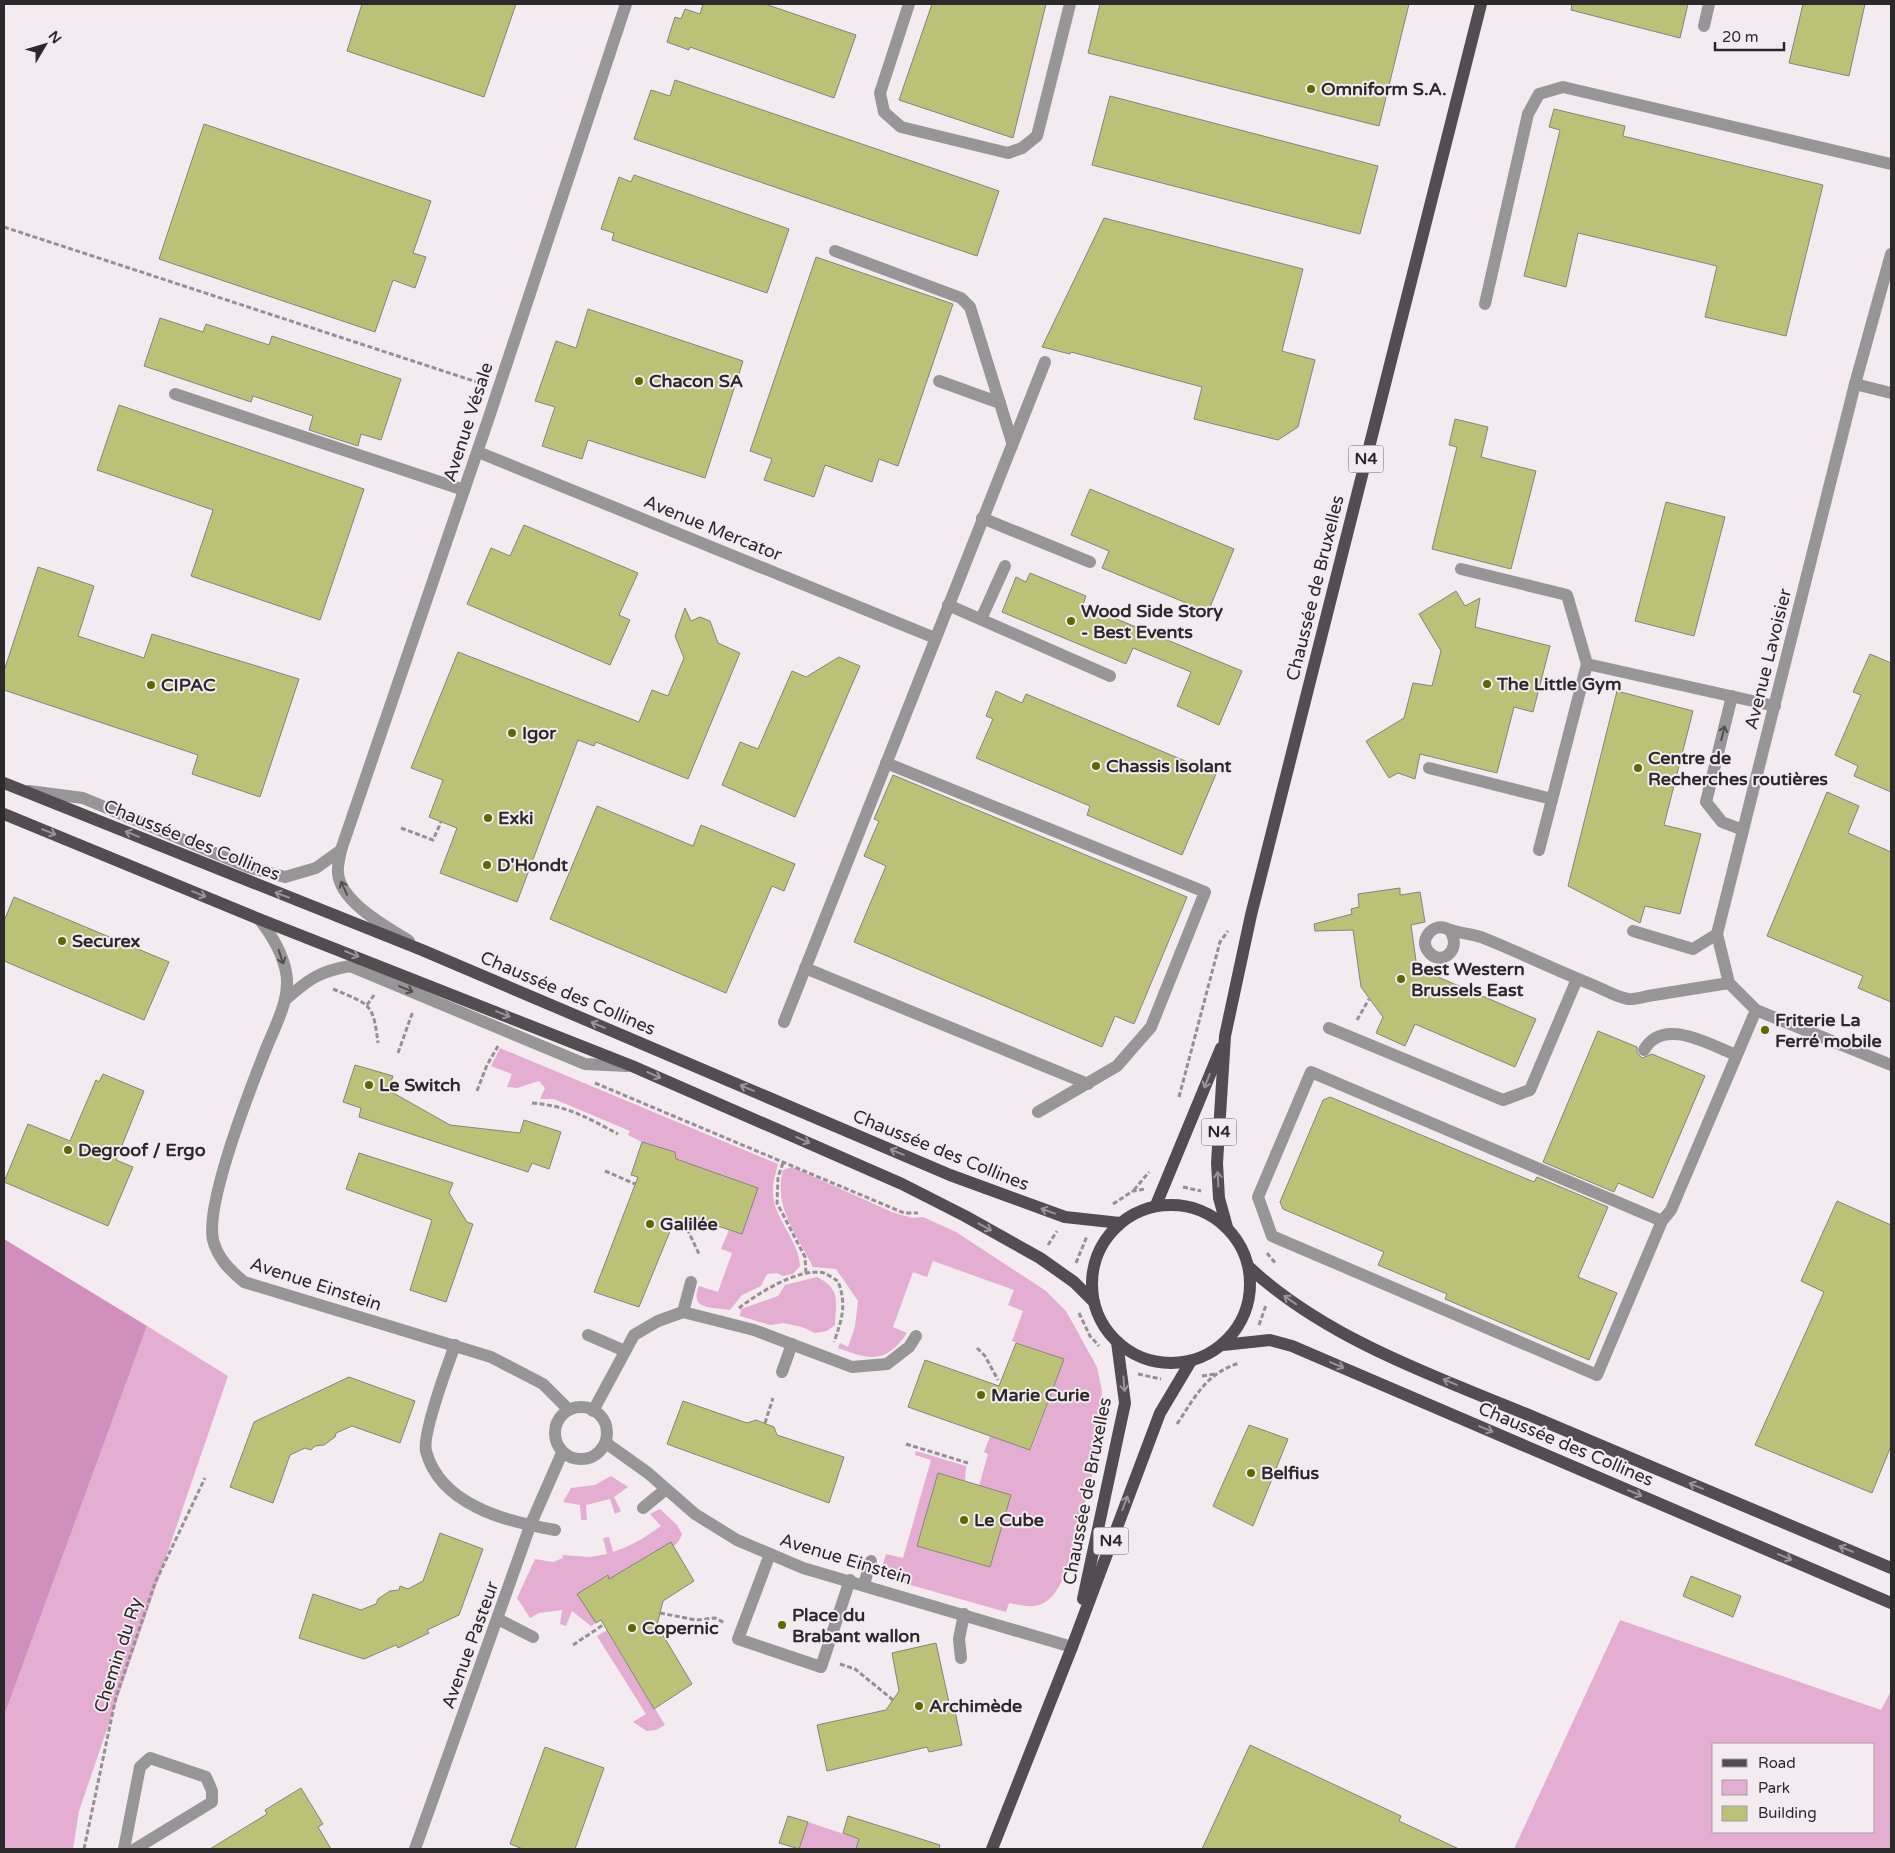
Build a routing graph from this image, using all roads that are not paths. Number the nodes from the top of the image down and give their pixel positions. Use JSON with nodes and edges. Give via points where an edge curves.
{"nodes":[{"id":1,"x":626,"y":4,"type":"edge"},
{"id":2,"x":909,"y":4,"type":"edge"},
{"id":3,"x":1070,"y":4,"type":"edge"},
{"id":4,"x":1481,"y":4,"type":"edge"},
{"id":5,"x":1710,"y":4,"type":"edge"},
{"id":6,"x":1704,"y":26,"type":"dead end"},
{"id":7,"x":1891,"y":164,"type":"edge"},
{"id":8,"x":835,"y":251,"type":"dead end"},
{"id":9,"x":1891,"y":254,"type":"edge"},
{"id":10,"x":1484,"y":304,"type":"dead end"},
{"id":11,"x":1046,"y":362,"type":"dead end"},
{"id":12,"x":939,"y":381,"type":"dead end"},
{"id":13,"x":1856,"y":384,"type":"junction"},
{"id":14,"x":1891,"y":393,"type":"edge"},
{"id":15,"x":174,"y":394,"type":"dead end"},
{"id":16,"x":1000,"y":403,"type":"junction"},
{"id":17,"x":1012,"y":442,"type":"junction"},
{"id":18,"x":478,"y":452,"type":"junction"},
{"id":19,"x":464,"y":490,"type":"junction"},
{"id":20,"x":982,"y":518,"type":"junction"},
{"id":21,"x":1090,"y":562,"type":"dead end"},
{"id":22,"x":1005,"y":566,"type":"dead end"},
{"id":23,"x":1461,"y":569,"type":"dead end"},
{"id":24,"x":948,"y":605,"type":"junction"},
{"id":25,"x":981,"y":619,"type":"junction"},
{"id":26,"x":935,"y":638,"type":"junction"},
{"id":27,"x":1587,"y":664,"type":"junction"},
{"id":28,"x":1110,"y":676,"type":"dead end"},
{"id":29,"x":1732,"y":696,"type":"junction"},
{"id":30,"x":1775,"y":706,"type":"junction"},
{"id":31,"x":886,"y":763,"type":"junction"},
{"id":32,"x":1429,"y":768,"type":"dead end"},
{"id":33,"x":4,"y":782,"type":"edge"},
{"id":34,"x":20,"y":789,"type":"junction"},
{"id":35,"x":1552,"y":799,"type":"junction"},
{"id":36,"x":4,"y":814,"type":"edge"},
{"id":37,"x":1744,"y":830,"type":"junction"},
{"id":38,"x":341,"y":850,"type":"junction"},
{"id":39,"x":1540,"y":850,"type":"dead end"},
{"id":40,"x":259,"y":919,"type":"junction"},
{"id":41,"x":1633,"y":931,"type":"dead end"},
{"id":42,"x":1451,"y":932,"type":"dead end"},
{"id":43,"x":1718,"y":934,"type":"junction"},
{"id":44,"x":422,"y":950,"type":"junction"},
{"id":45,"x":806,"y":968,"type":"junction"},
{"id":46,"x":1577,"y":978,"type":"junction"},
{"id":47,"x":1729,"y":983,"type":"junction"},
{"id":48,"x":285,"y":1000,"type":"junction"},
{"id":49,"x":1756,"y":1010,"type":"junction"},
{"id":50,"x":784,"y":1022,"type":"dead end"},
{"id":51,"x":1329,"y":1028,"type":"dead end"},
{"id":52,"x":1225,"y":1036,"type":"junction"},
{"id":53,"x":1644,"y":1050,"type":"dead end"},
{"id":54,"x":1736,"y":1055,"type":"junction"},
{"id":55,"x":1891,"y":1065,"type":"edge"},
{"id":56,"x":632,"y":1066,"type":"junction"},
{"id":57,"x":1088,"y":1084,"type":"junction"},
{"id":58,"x":1038,"y":1112,"type":"dead end"},
{"id":59,"x":1156,"y":1205,"type":"junction"},
{"id":60,"x":1662,"y":1221,"type":"junction"},
{"id":61,"x":1120,"y":1223,"type":"junction"},
{"id":62,"x":1227,"y":1227,"type":"junction"},
{"id":63,"x":1250,"y":1268,"type":"junction"},
{"id":64,"x":691,"y":1282,"type":"dead end"},
{"id":65,"x":1094,"y":1302,"type":"junction"},
{"id":66,"x":683,"y":1312,"type":"junction"},
{"id":67,"x":588,"y":1335,"type":"dead end"},
{"id":68,"x":916,"y":1336,"type":"dead end"},
{"id":69,"x":1117,"y":1342,"type":"junction"},
{"id":70,"x":792,"y":1344,"type":"junction"},
{"id":71,"x":455,"y":1345,"type":"junction"},
{"id":72,"x":1223,"y":1345,"type":"junction"},
{"id":73,"x":625,"y":1351,"type":"junction"},
{"id":74,"x":1191,"y":1361,"type":"junction"},
{"id":75,"x":782,"y":1372,"type":"dead end"},
{"id":76,"x":568,"y":1409,"type":"junction"},
{"id":77,"x":593,"y":1411,"type":"junction"},
{"id":78,"x":606,"y":1444,"type":"junction"},
{"id":79,"x":562,"y":1453,"type":"junction"},
{"id":80,"x":666,"y":1489,"type":"junction"},
{"id":81,"x":643,"y":1508,"type":"dead end"},
{"id":82,"x":530,"y":1526,"type":"junction"},
{"id":83,"x":555,"y":1530,"type":"dead end"},
{"id":84,"x":770,"y":1554,"type":"junction"},
{"id":85,"x":871,"y":1561,"type":"dead end"},
{"id":86,"x":1891,"y":1568,"type":"edge"},
{"id":87,"x":850,"y":1580,"type":"junction"},
{"id":88,"x":864,"y":1584,"type":"junction"},
{"id":89,"x":1891,"y":1603,"type":"edge"},
{"id":90,"x":964,"y":1614,"type":"junction"},
{"id":91,"x":498,"y":1619,"type":"junction"},
{"id":92,"x":534,"y":1637,"type":"dead end"},
{"id":93,"x":1072,"y":1647,"type":"junction"},
{"id":94,"x":961,"y":1658,"type":"dead end"},
{"id":95,"x":124,"y":1849,"type":"edge"},
{"id":96,"x":135,"y":1849,"type":"edge"},
{"id":97,"x":415,"y":1849,"type":"edge"},
{"id":98,"x":992,"y":1849,"type":"edge"}],
"edges":[{"from":1,"to":18,"type":"street","name":"Avenue Vésale"},
{"from":2,"to":3,"type":"street","via":[[880,93],[884,112],[900,127],[1008,153],[1022,148],[1037,136]]},
{"from":4,"to":52,"type":"main road","name":"Chaussée de Bruxelles","number":"N4","via":[[1251,915]]},
{"from":5,"to":6,"type":"street"},
{"from":7,"to":10,"type":"street","via":[[1563,86],[1539,94],[1528,114]]},
{"from":8,"to":16,"type":"street","via":[[962,298],[970,307]]},
{"from":9,"to":13,"type":"street","name":"Avenue Lavoisier"},
{"from":11,"to":17,"type":"street"},
{"from":12,"to":16,"type":"street"},
{"from":13,"to":14,"type":"street"},
{"from":13,"to":30,"type":"street","name":"Avenue Lavoisier"},
{"from":15,"to":19,"type":"street"},
{"from":16,"to":17,"type":"street"},
{"from":17,"to":20,"type":"street"},
{"from":18,"to":19,"type":"street","name":"Avenue Vésale"},
{"from":18,"to":26,"type":"street","name":"Avenue Mercator"},
{"from":19,"to":38,"type":"street","name":"Avenue Vésale"},
{"from":20,"to":21,"type":"street"},
{"from":20,"to":24,"type":"street"},
{"from":22,"to":25,"type":"street"},
{"from":23,"to":27,"type":"street","via":[[1567,595]]},
{"from":24,"to":25,"type":"street"},
{"from":24,"to":26,"type":"street"},
{"from":25,"to":28,"type":"street"},
{"from":26,"to":31,"type":"street"},
{"from":27,"to":29,"type":"street"},
{"from":27,"to":35,"type":"street"},
{"from":29,"to":30,"type":"street"},
{"from":37,"to":29,"type":"street","one_way":true,"via":[[1722,822],[1706,802]]},
{"from":30,"to":37,"type":"street","name":"Avenue Lavoisier"},
{"from":31,"to":45,"type":"street"},
{"from":31,"to":57,"type":"street","via":[[1205,892],[1151,1027],[1117,1066]]},
{"from":32,"to":35,"type":"street"},
{"from":33,"to":34,"type":"main road","name":"Chaussée des Collines"},
{"from":34,"to":38,"type":"street","via":[[83,798],[248,867],[285,878],[316,868]]},
{"from":44,"to":34,"type":"main road","name":"Chaussée des Collines","one_way":true},
{"from":35,"to":39,"type":"street"},
{"from":36,"to":40,"type":"main road","one_way":true},
{"from":37,"to":43,"type":"street","name":"Avenue Lavoisier"},
{"from":44,"to":38,"type":"street","name":"Avenue Vésale","one_way":true,"via":[[381,924],[348,897],[338,874]]},
{"from":40,"to":48,"type":"street","name":"Avenue Einstein","one_way":true,"via":[[279,948],[286,973]]},
{"from":40,"to":56,"type":"main road","one_way":true},
{"from":41,"to":43,"type":"street","via":[[1693,949]]},
{"from":42,"to":46,"type":"street","via":[[1478,936]]},
{"from":43,"to":47,"type":"street","name":"Avenue Lavoisier"},
{"from":61,"to":44,"type":"main road","name":"Chaussée des Collines","one_way":true,"via":[[1065,1218],[950,1175]]},
{"from":45,"to":50,"type":"street"},
{"from":45,"to":57,"type":"street"},
{"from":46,"to":47,"type":"street","via":[[1628,999]]},
{"from":46,"to":51,"type":"street","via":[[1530,1090],[1503,1100]]},
{"from":47,"to":49,"type":"street"},
{"from":48,"to":56,"type":"street","name":"Avenue Einstein","one_way":true,"via":[[308,979],[334,968],[350,966],[586,1064]]},
{"from":48,"to":71,"type":"street","name":"Avenue Einstein","via":[[234,1138],[212,1219],[213,1240],[224,1264],[244,1282]]},
{"from":49,"to":54,"type":"street"},
{"from":49,"to":55,"type":"street"},
{"from":52,"to":59,"type":"main road","name":"Chaussée de Bruxelles","number":"N4","one_way":true},
{"from":62,"to":52,"type":"main road","name":"Chaussée de Bruxelles","number":"N4","one_way":true,"via":[[1219,1198],[1216,1164]]},
{"from":53,"to":54,"type":"street","via":[[1657,1038],[1671,1032]]},
{"from":54,"to":60,"type":"street","via":[[1671,1210]]},
{"from":56,"to":65,"type":"main road","one_way":true,"via":[[942,1204],[1040,1258],[1074,1282]]},
{"from":57,"to":58,"type":"street"},
{"from":59,"to":61,"type":"main road","name":"Chaussée de Bruxelles","number":"N4"},
{"from":59,"to":62,"type":"main road","name":"Chaussée de Bruxelles","number":"N4","via":[[1181,1205],[1206,1212]]},
{"from":60,"to":60,"type":"street","via":[[1310,1072],[1258,1197],[1272,1236],[1597,1375]]},
{"from":61,"to":65,"type":"main road","name":"Chaussée de Bruxelles","number":"N4","via":[[1101,1245],[1092,1272]]},
{"from":62,"to":63,"type":"main road","name":"Chaussée de Bruxelles","number":"N4","via":[[1241,1246]]},
{"from":63,"to":72,"type":"main road","name":"Chaussée de Bruxelles","number":"N4","via":[[1250,1296],[1241,1323]]},
{"from":86,"to":63,"type":"main road","name":"Chaussée des Collines","one_way":true,"via":[[1402,1362],[1311,1315],[1269,1286]]},
{"from":64,"to":66,"type":"street"},
{"from":65,"to":69,"type":"main road","name":"Chaussée de Bruxelles","number":"N4","via":[[1107,1330]]},
{"from":66,"to":70,"type":"street","via":[[754,1330]]},
{"from":66,"to":73,"type":"street","via":[[634,1335]]},
{"from":67,"to":73,"type":"street"},
{"from":68,"to":70,"type":"street","via":[[909,1347],[887,1364],[852,1367]]},
{"from":69,"to":74,"type":"main road","name":"Chaussée de Bruxelles","number":"N4","via":[[1139,1356],[1165,1363]]},
{"from":69,"to":93,"type":"main road","name":"Chaussée de Bruxelles","number":"N4","one_way":true,"via":[[1126,1403]]},
{"from":70,"to":75,"type":"street"},
{"from":71,"to":76,"type":"street","name":"Avenue Einstein","via":[[531,1376]]},
{"from":71,"to":82,"type":"street","via":[[435,1402],[426,1450],[439,1477],[457,1496],[479,1508]]},
{"from":72,"to":74,"type":"main road","name":"Chaussée de Bruxelles","number":"N4"},
{"from":72,"to":89,"type":"main road","name":"Chaussée des Collines","one_way":true,"via":[[1270,1340],[1292,1346]]},
{"from":73,"to":77,"type":"street"},
{"from":93,"to":74,"type":"main road","name":"Chaussée de Bruxelles","number":"N4","one_way":true,"via":[[1160,1413]]},
{"from":76,"to":77,"type":"street","via":[[582,1407]]},
{"from":76,"to":79,"type":"street","via":[[557,1423],[556,1435]]},
{"from":77,"to":78,"type":"street","via":[[606,1424]]},
{"from":78,"to":79,"type":"street","via":[[593,1457],[582,1459]]},
{"from":78,"to":80,"type":"street","name":"Avenue Einstein"},
{"from":79,"to":82,"type":"street","name":"Avenue Pasteur"},
{"from":80,"to":81,"type":"street"},
{"from":80,"to":84,"type":"street","name":"Avenue Einstein","via":[[695,1514],[737,1540]]},
{"from":82,"to":83,"type":"street"},
{"from":82,"to":91,"type":"street","name":"Avenue Pasteur"},
{"from":84,"to":87,"type":"street","name":"Avenue Einstein","via":[[803,1568]]},
{"from":84,"to":87,"type":"street","via":[[738,1639],[821,1667]]},
{"from":85,"to":88,"type":"street"},
{"from":87,"to":88,"type":"street","name":"Avenue Einstein"},
{"from":88,"to":90,"type":"street","name":"Avenue Einstein"},
{"from":90,"to":93,"type":"street","name":"Avenue Einstein"},
{"from":90,"to":94,"type":"street","via":[[959,1639]]},
{"from":91,"to":92,"type":"street"},
{"from":91,"to":97,"type":"street","name":"Avenue Pasteur"},
{"from":93,"to":98,"type":"main road","name":"Chaussée de Bruxelles","number":"N4"},
{"from":95,"to":96,"type":"street","via":[[140,1767],[150,1758],[206,1777],[212,1791],[212,1802]]}]}
